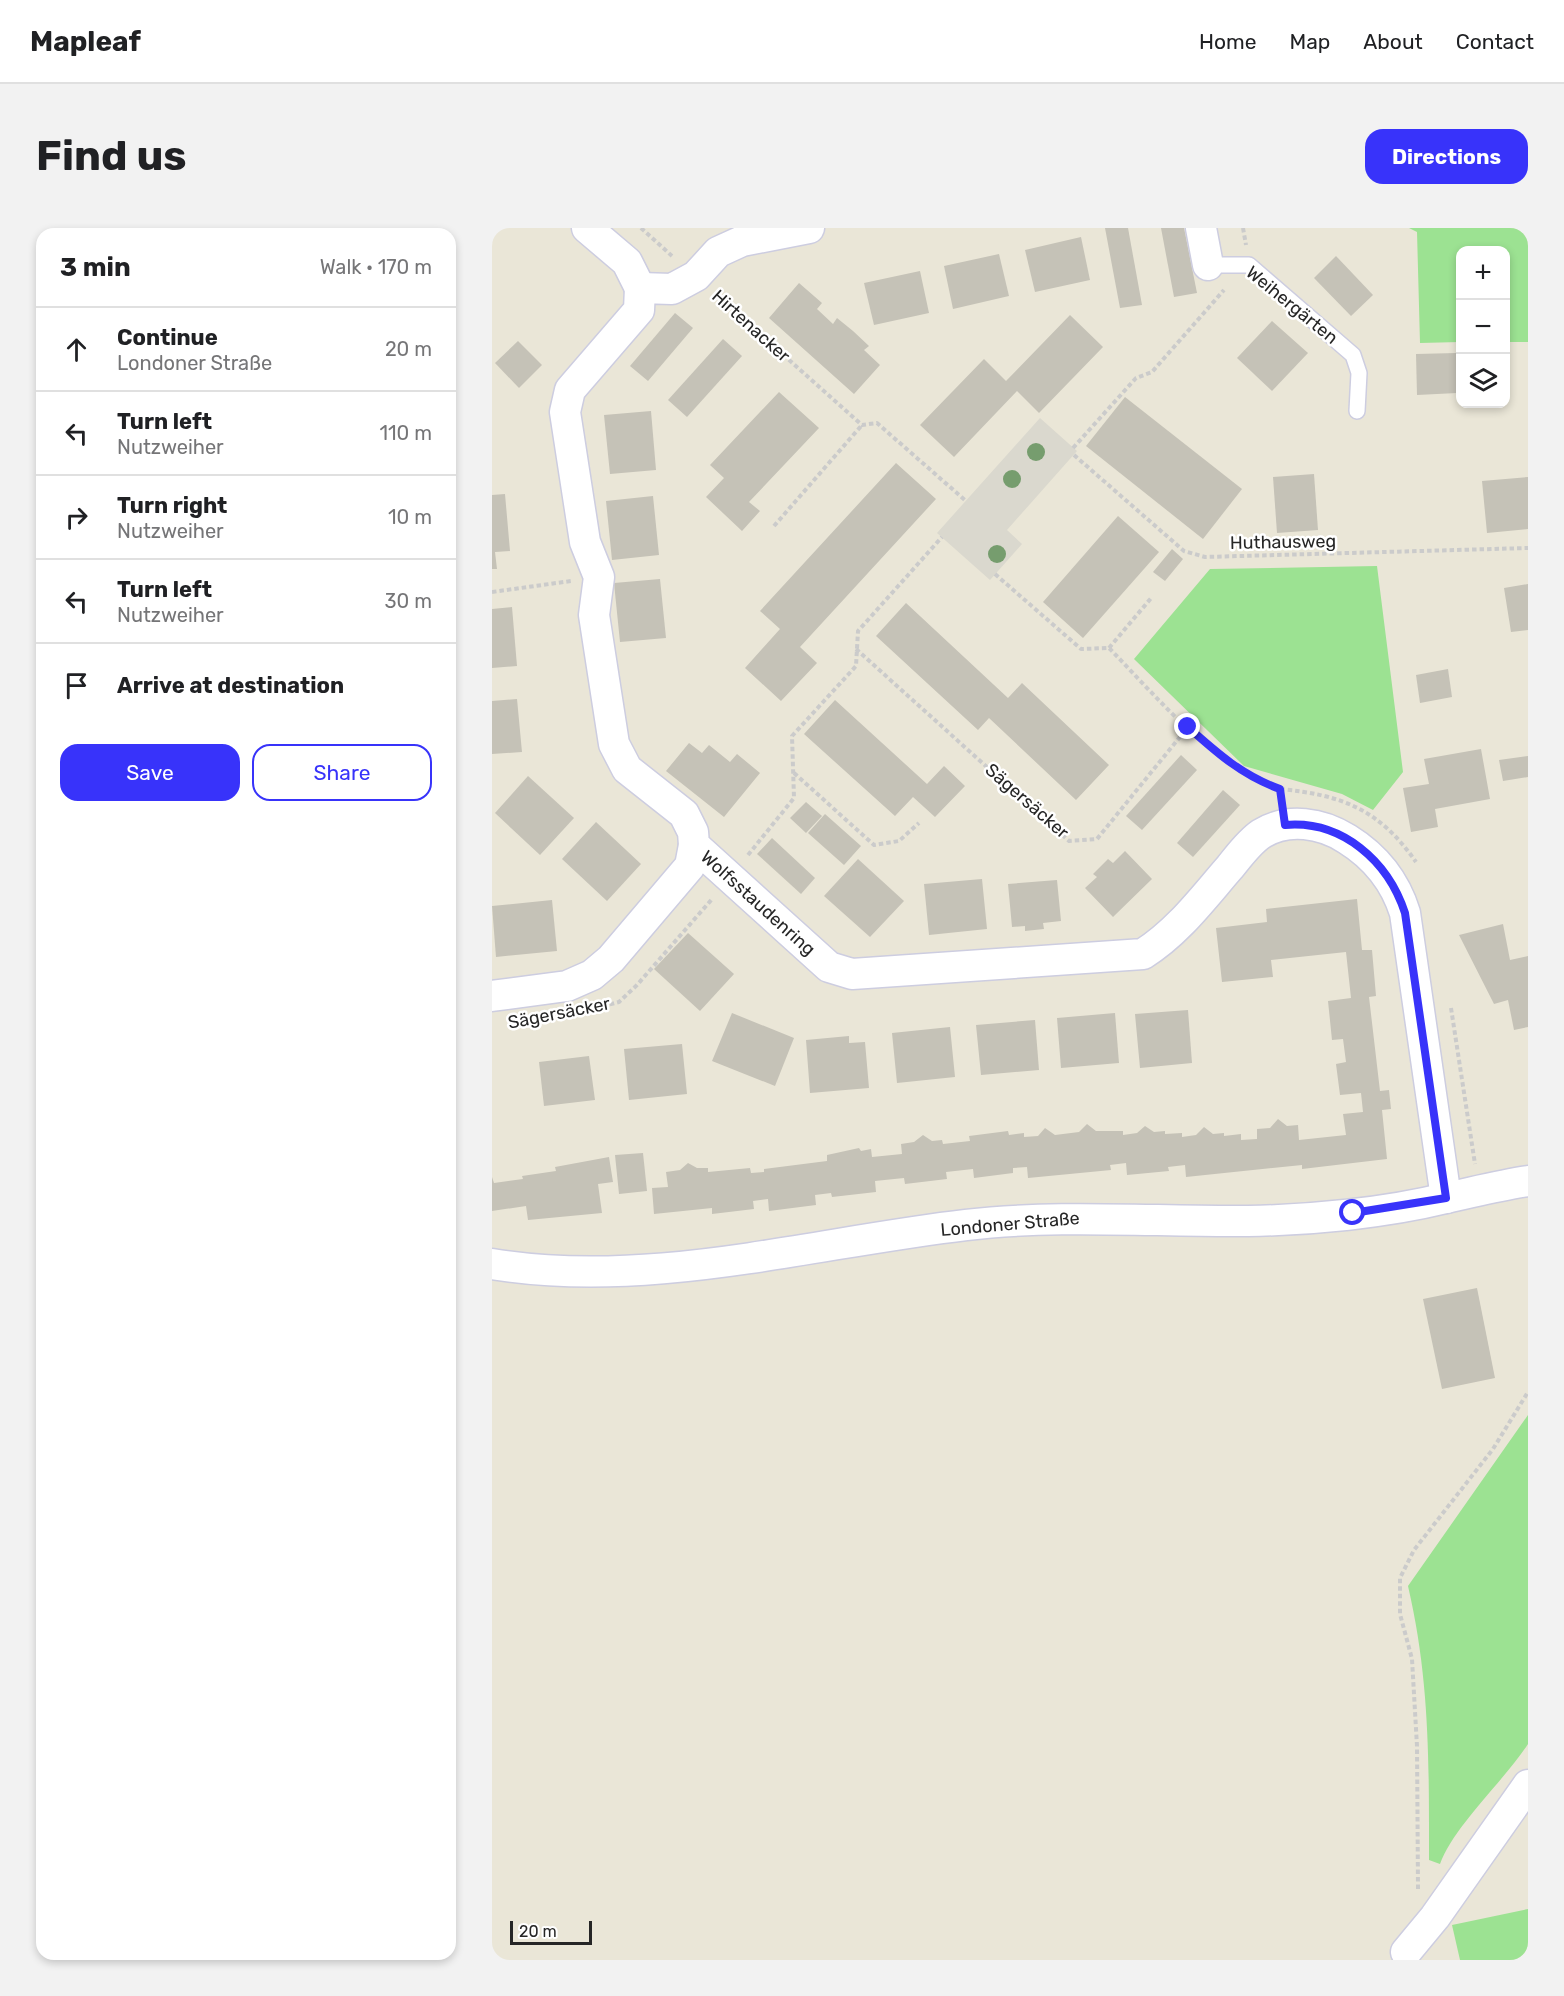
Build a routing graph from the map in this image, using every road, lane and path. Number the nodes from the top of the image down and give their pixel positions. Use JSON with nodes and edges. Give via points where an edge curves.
{"nodes":[{"id":1,"x":586,"y":228,"type":"edge"},
{"id":2,"x":641,"y":228,"type":"edge"},
{"id":3,"x":809,"y":228,"type":"edge"},
{"id":4,"x":1201,"y":228,"type":"edge"},
{"id":5,"x":1209,"y":265,"type":"joint"},
{"id":6,"x":696,"y":276,"type":"junction"},
{"id":7,"x":640,"y":288,"type":"junction"},
{"id":8,"x":1215,"y":300,"type":"dead end"},
{"id":9,"x":1357,"y":411,"type":"dead end"},
{"id":10,"x":862,"y":425,"type":"junction"},
{"id":11,"x":1073,"y":448,"type":"dead end"},
{"id":12,"x":1074,"y":455,"type":"dead end"},
{"id":13,"x":966,"y":501,"type":"dead end"},
{"id":14,"x":774,"y":526,"type":"dead end"},
{"id":15,"x":942,"y":537,"type":"dead end"},
{"id":16,"x":1528,"y":548,"type":"edge"},
{"id":17,"x":995,"y":574,"type":"dead end"},
{"id":18,"x":600,"y":577,"type":"junction"},
{"id":19,"x":492,"y":592,"type":"edge"},
{"id":20,"x":1152,"y":597,"type":"dead end"},
{"id":21,"x":1109,"y":648,"type":"junction"},
{"id":22,"x":856,"y":649,"type":"junction"},
{"id":23,"x":1188,"y":727,"type":"junction"},
{"id":24,"x":794,"y":773,"type":"junction"},
{"id":25,"x":919,"y":823,"type":"dead end"},
{"id":26,"x":1285,"y":825,"type":"junction"},
{"id":27,"x":694,"y":845,"type":"junction"},
{"id":28,"x":731,"y":876,"type":"junction"},
{"id":29,"x":492,"y":996,"type":"edge"},
{"id":30,"x":583,"y":1011,"type":"dead end"},
{"id":31,"x":1528,"y":1181,"type":"edge"},
{"id":32,"x":1446,"y":1198,"type":"junction"},
{"id":33,"x":492,"y":1264,"type":"edge"},
{"id":34,"x":1528,"y":1392,"type":"edge"},
{"id":35,"x":1528,"y":1785,"type":"edge"},
{"id":36,"x":1418,"y":1890,"type":"dead end"},
{"id":37,"x":1407,"y":1952,"type":"dead end"}],
"edges":[{"from":1,"to":7,"type":"street","via":[[627,262]]},
{"from":2,"to":6,"type":"path","name":"Hirtenacker"},
{"from":3,"to":6,"type":"street","via":[[742,241],[718,252]]},
{"from":4,"to":5,"type":"street","name":"Weihergärten"},
{"from":5,"to":9,"type":"lane","name":"Weihergärten","via":[[1249,265],[1353,355],[1359,374]]},
{"from":6,"to":7,"type":"street","via":[[672,289]]},
{"from":6,"to":10,"type":"path","name":"Hirtenacker"},
{"from":7,"to":18,"type":"street","via":[[639,310],[570,390],[565,412],[585,542]]},
{"from":8,"to":11,"type":"path","via":[[1152,372],[1136,378]]},
{"from":10,"to":13,"type":"path","name":"Hirtenacker","via":[[877,423]]},
{"from":10,"to":14,"type":"path"},
{"from":12,"to":16,"type":"path","name":"Huthausweg","via":[[1184,551],[1205,557]]},
{"from":15,"to":22,"type":"path","name":"Sägersäcker","via":[[858,631]]},
{"from":17,"to":21,"type":"path","via":[[1081,649]]},
{"from":18,"to":19,"type":"path"},
{"from":18,"to":27,"type":"street","name":"Wolfsstaudenring","via":[[594,615],[618,755],[627,769],[684,814],[693,832]]},
{"from":20,"to":21,"type":"path"},
{"from":21,"to":23,"type":"path"},
{"from":22,"to":23,"type":"path","name":"Sägersäcker","via":[[1069,841],[1097,838]]},
{"from":22,"to":24,"type":"path","name":"Sägersäcker","via":[[856,666],[792,736]]},
{"from":23,"to":26,"type":"path","via":[[1230,765],[1280,789]]},
{"from":24,"to":25,"type":"path","via":[[874,845],[899,841]]},
{"from":24,"to":28,"type":"path","name":"Sägersäcker","via":[[794,798]]},
{"from":26,"to":28,"type":"street","name":"Wolfsstaudenring","via":[[1254,840],[1164,941],[1143,954],[852,974],[829,967]]},
{"from":26,"to":32,"type":"street","via":[[1314,825],[1349,840],[1380,866],[1400,897]]},
{"from":27,"to":28,"type":"street","name":"Wolfsstaudenring"},
{"from":27,"to":29,"type":"street","name":"Sägersäcker","via":[[690,866],[592,975],[567,986]]},
{"from":28,"to":30,"type":"path","name":"Sägersäcker","via":[[619,1002]]},
{"from":31,"to":32,"type":"street","name":"Londoner Straße"},
{"from":32,"to":33,"type":"street","name":"Londoner Straße","via":[[1353,1213],[1250,1221],[1071,1217],[966,1225],[719,1262],[608,1271]]},
{"from":34,"to":36,"type":"path","via":[[1493,1449],[1414,1550],[1400,1578],[1400,1614],[1412,1659],[1418,1746]]},
{"from":35,"to":37,"type":"street"}]}
